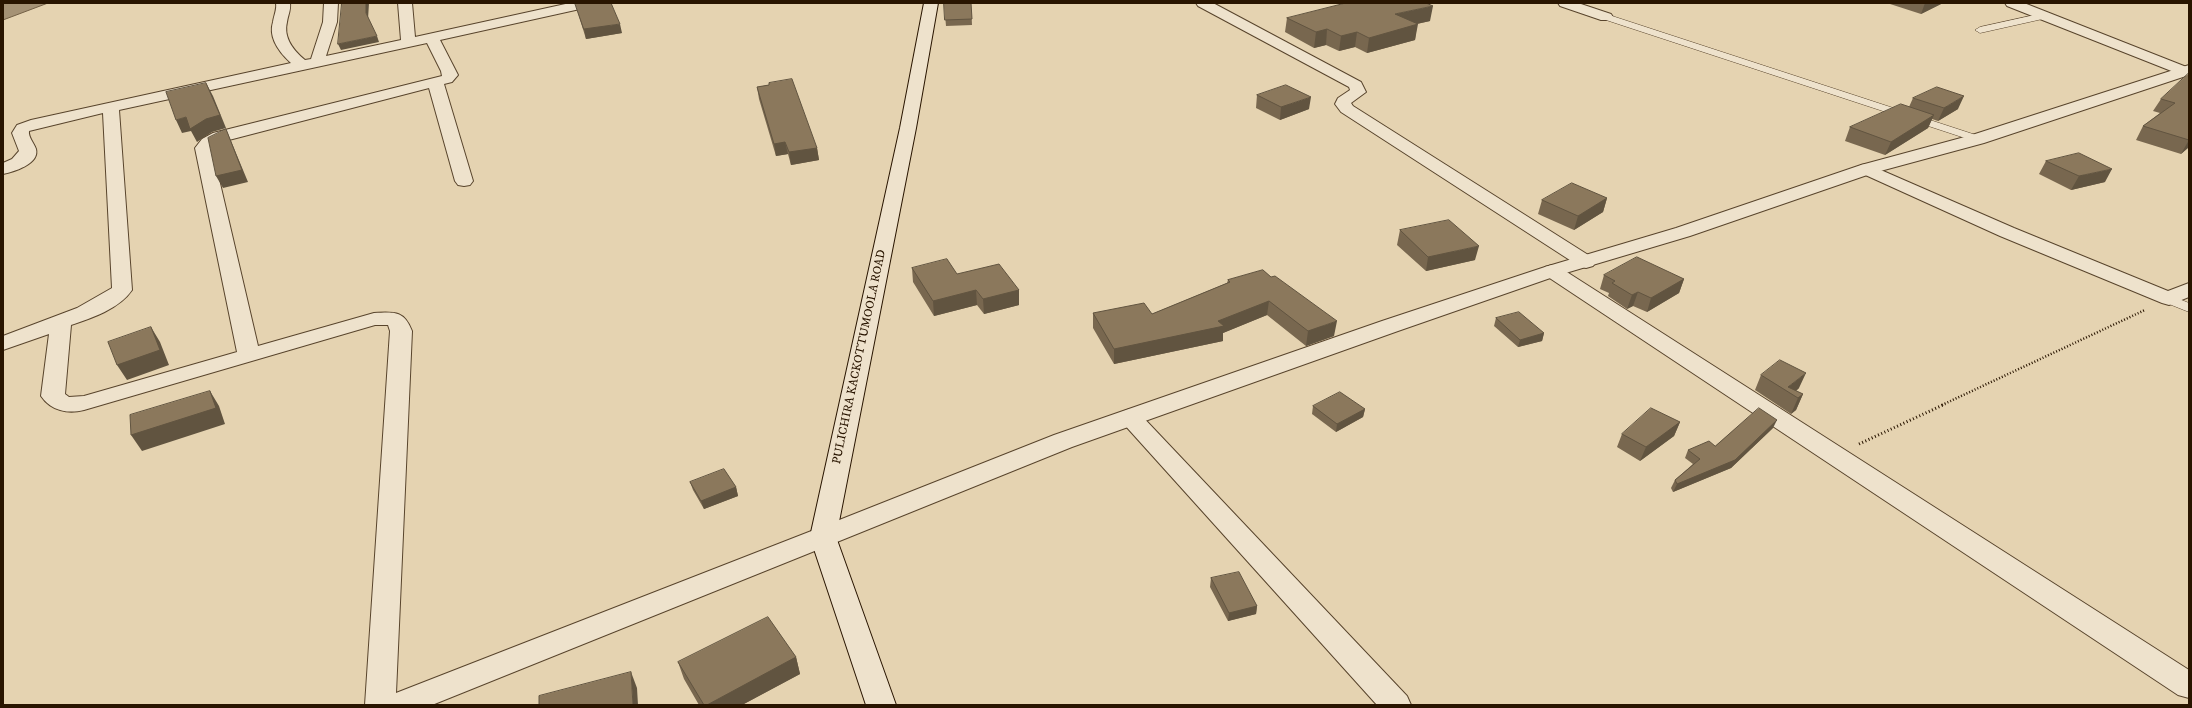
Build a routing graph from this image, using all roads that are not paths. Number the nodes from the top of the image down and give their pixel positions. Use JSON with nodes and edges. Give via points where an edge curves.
{"nodes":[{"id":1,"x":283,"y":3,"type":"edge"},
{"id":2,"x":331,"y":3,"type":"edge"},
{"id":3,"x":406,"y":3,"type":"edge"},
{"id":4,"x":589,"y":3,"type":"edge"},
{"id":5,"x":931,"y":3,"type":"edge"},
{"id":6,"x":1203,"y":3,"type":"edge"},
{"id":7,"x":1565,"y":3,"type":"edge"},
{"id":8,"x":2012,"y":3,"type":"edge"},
{"id":9,"x":2044,"y":16,"type":"junction"},
{"id":10,"x":1606,"y":17,"type":"joint"},
{"id":11,"x":1980,"y":30,"type":"dead end"},
{"id":12,"x":431,"y":37,"type":"junction"},
{"id":13,"x":408,"y":42,"type":"junction"},
{"id":14,"x":318,"y":62,"type":"junction"},
{"id":15,"x":302,"y":65,"type":"junction"},
{"id":16,"x":2187,"y":71,"type":"edge"},
{"id":17,"x":436,"y":84,"type":"junction"},
{"id":18,"x":110,"y":107,"type":"junction"},
{"id":19,"x":20,"y":133,"type":"junction"},
{"id":20,"x":3,"y":136,"type":"edge"},
{"id":21,"x":1978,"y":139,"type":"junction"},
{"id":22,"x":1867,"y":169,"type":"junction"},
{"id":23,"x":3,"y":170,"type":"edge"},
{"id":24,"x":464,"y":181,"type":"dead end"},
{"id":25,"x":1586,"y":262,"type":"junction"},
{"id":26,"x":1552,"y":271,"type":"junction"},
{"id":27,"x":2189,"y":290,"type":"edge"},
{"id":28,"x":2169,"y":299,"type":"junction"},
{"id":29,"x":2189,"y":308,"type":"edge"},
{"id":30,"x":61,"y":321,"type":"junction"},
{"id":31,"x":3,"y":343,"type":"edge"},
{"id":32,"x":249,"y":355,"type":"junction"},
{"id":33,"x":1130,"y":417,"type":"junction"},
{"id":34,"x":823,"y":537,"type":"junction"},
{"id":35,"x":2189,"y":686,"type":"edge"},
{"id":36,"x":431,"y":699,"type":"edge"},
{"id":37,"x":380,"y":705,"type":"edge"},
{"id":38,"x":399,"y":705,"type":"edge"},
{"id":39,"x":880,"y":705,"type":"edge"},
{"id":40,"x":1396,"y":705,"type":"edge"}],
"edges":[{"from":1,"to":15,"type":"street","via":[[279,36],[288,53]]},
{"from":2,"to":14,"type":"street","via":[[330,22]]},
{"from":3,"to":13,"type":"street"},
{"from":4,"to":12,"type":"street"},
{"from":5,"to":34,"type":"street","name":"PULICHIRA KACKOTTUMOOLA ROAD","via":[[908,128]]},
{"from":6,"to":25,"type":"street","via":[[1356,85],[1358,92],[1344,101],[1347,109]]},
{"from":7,"to":10,"type":"street"},
{"from":8,"to":9,"type":"street"},
{"from":9,"to":11,"type":"lane"},
{"from":9,"to":16,"type":"street"},
{"from":10,"to":21,"type":"lane"},
{"from":12,"to":13,"type":"street"},
{"from":12,"to":17,"type":"street","via":[[450,75]]},
{"from":13,"to":14,"type":"street"},
{"from":14,"to":15,"type":"street"},
{"from":15,"to":18,"type":"street"},
{"from":16,"to":21,"type":"street"},
{"from":17,"to":24,"type":"street"},
{"from":17,"to":32,"type":"street","via":[[220,137],[203,148]]},
{"from":18,"to":19,"type":"street","via":[[37,123],[23,128]]},
{"from":18,"to":30,"type":"street","via":[[122,290],[101,306]]},
{"from":19,"to":20,"type":"street"},
{"from":19,"to":23,"type":"street","via":[[28,151],[26,157]]},
{"from":21,"to":22,"type":"street"},
{"from":22,"to":25,"type":"street","via":[[1684,232]]},
{"from":22,"to":28,"type":"street","via":[[2007,232]]},
{"from":25,"to":26,"type":"street"},
{"from":26,"to":33,"type":"street"},
{"from":26,"to":35,"type":"street"},
{"from":27,"to":28,"type":"street"},
{"from":28,"to":29,"type":"lane"},
{"from":30,"to":31,"type":"street"},
{"from":30,"to":32,"type":"street","via":[[53,396],[59,403],[71,406]]},
{"from":32,"to":37,"type":"street","via":[[374,319],[391,318],[398,322],[401,331]]},
{"from":33,"to":34,"type":"street","via":[[1063,441]]},
{"from":33,"to":40,"type":"street"},
{"from":34,"to":36,"type":"street"},
{"from":34,"to":39,"type":"street"},
{"from":36,"to":38,"type":"street"}]}
